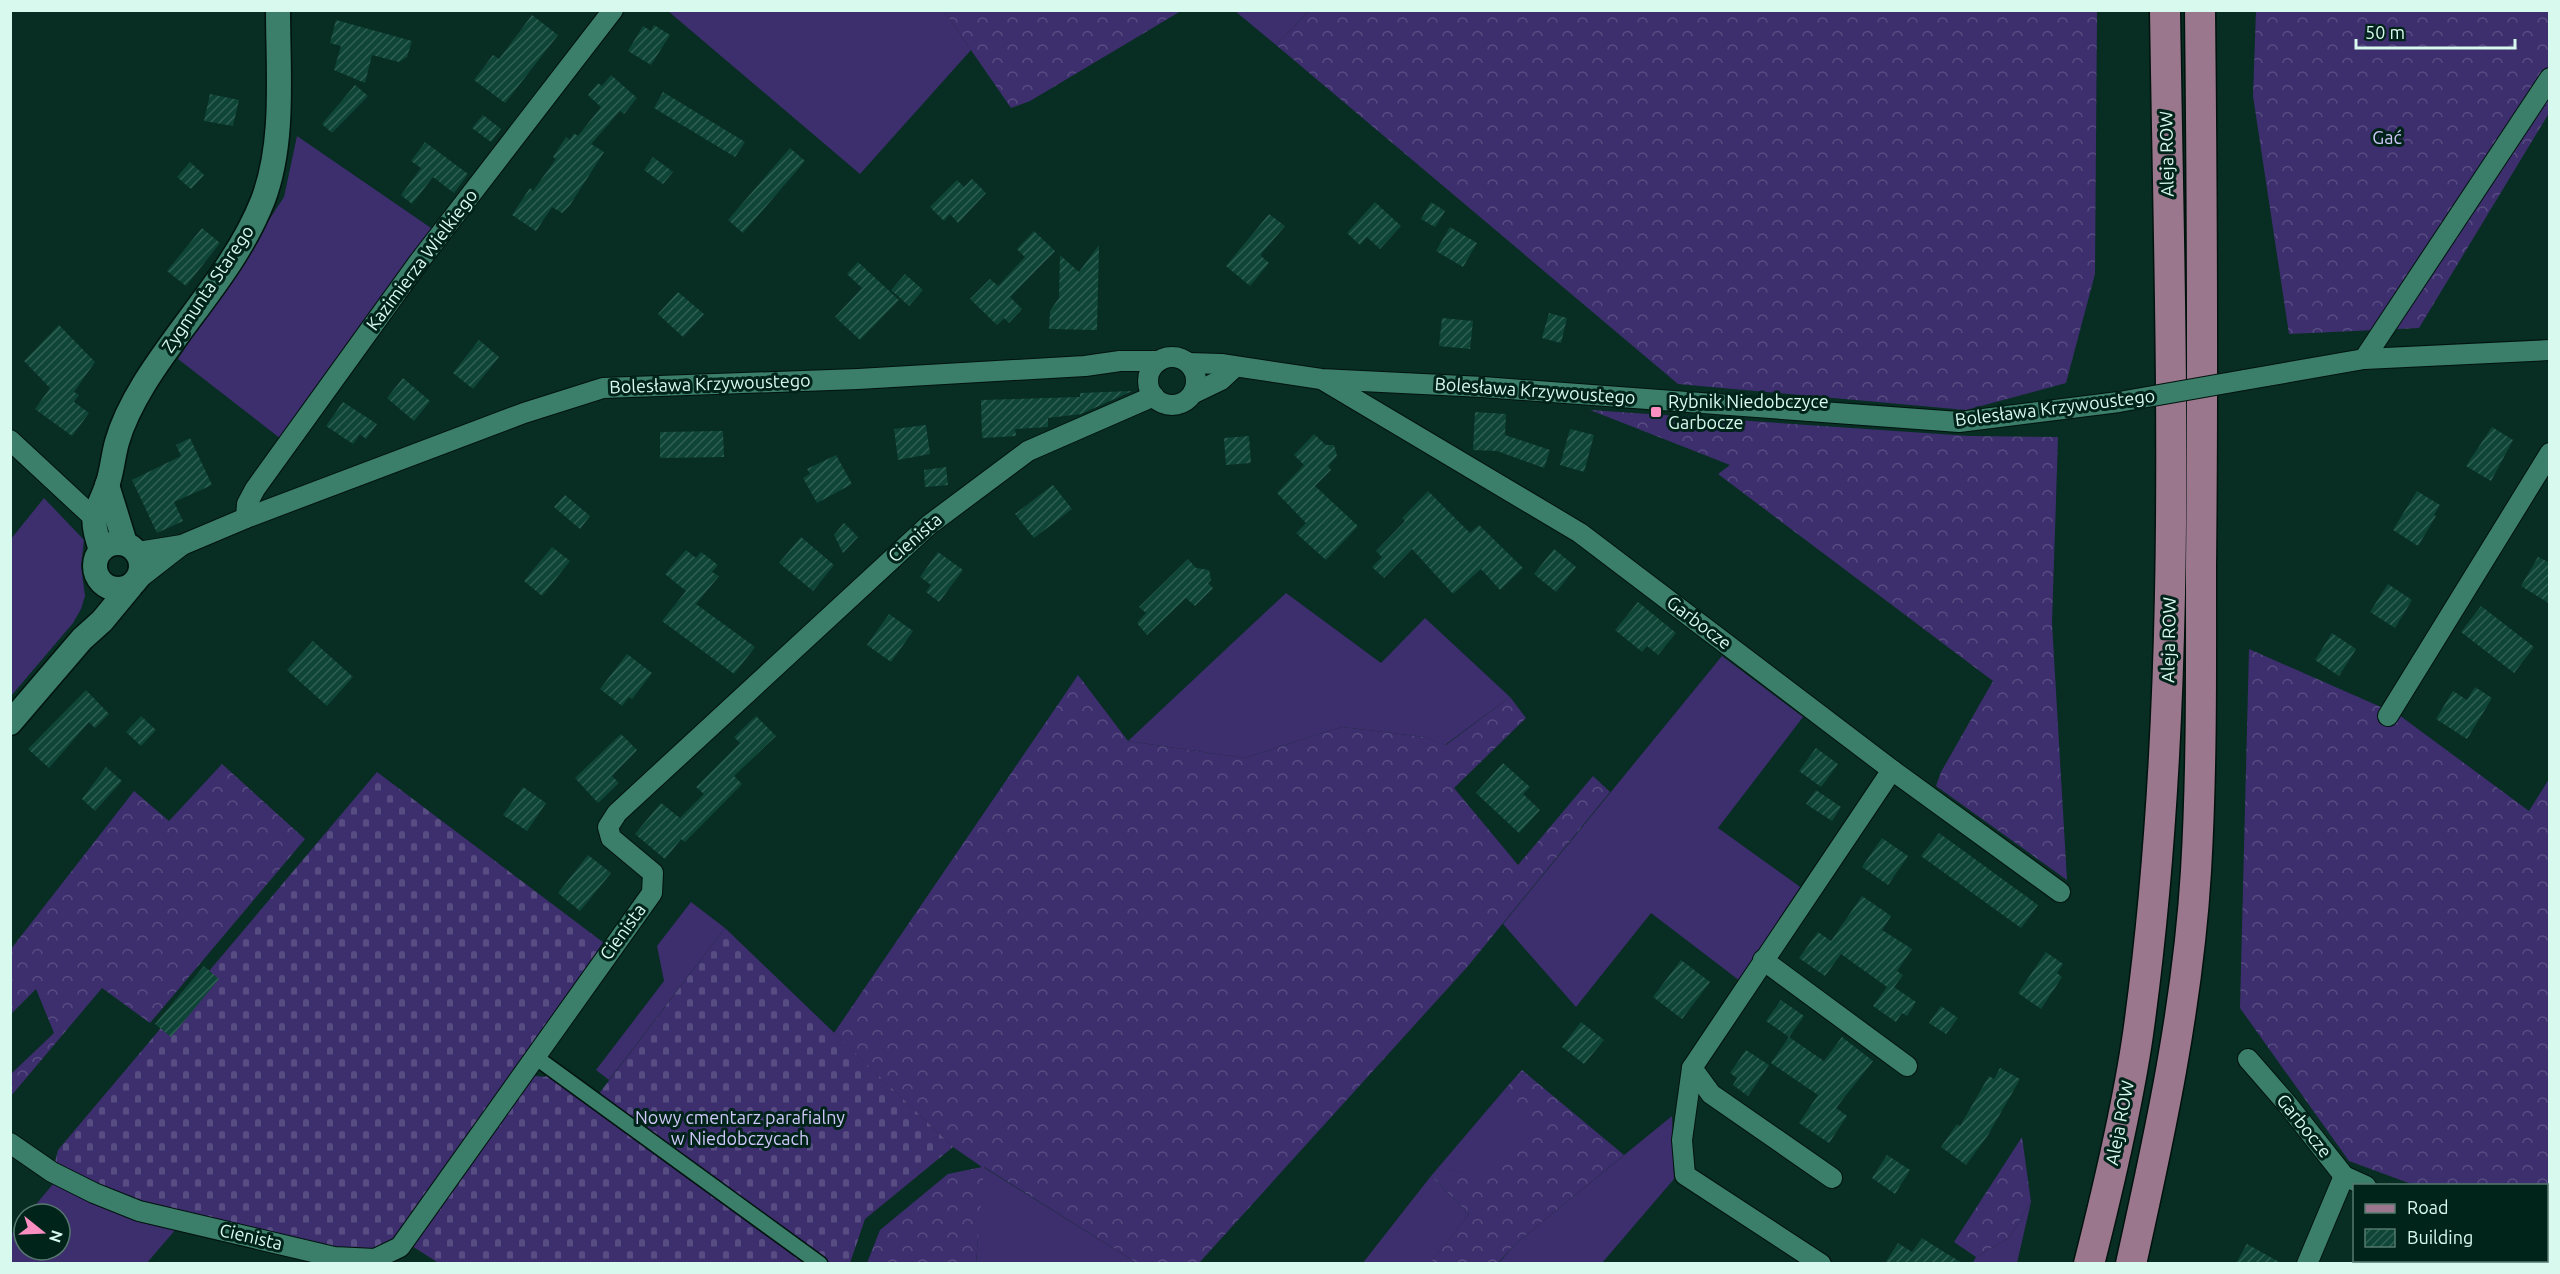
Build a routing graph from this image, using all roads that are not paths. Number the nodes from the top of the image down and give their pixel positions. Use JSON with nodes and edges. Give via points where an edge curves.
{"nodes":[{"id":1,"x":278,"y":10,"type":"edge"},
{"id":2,"x":613,"y":10,"type":"edge"},
{"id":3,"x":2165,"y":10,"type":"edge"},
{"id":4,"x":2200,"y":10,"type":"edge"},
{"id":5,"x":2550,"y":78,"type":"edge"},
{"id":6,"x":2550,"y":350,"type":"edge"},
{"id":7,"x":2364,"y":359,"type":"junction"},
{"id":8,"x":1160,"y":361,"type":"junction"},
{"id":9,"x":1189,"y":363,"type":"junction"},
{"id":10,"x":1085,"y":366,"type":"junction"},
{"id":11,"x":1234,"y":368,"type":"junction"},
{"id":12,"x":1321,"y":379,"type":"junction"},
{"id":13,"x":1151,"y":389,"type":"junction"},
{"id":14,"x":1194,"y":393,"type":"junction"},
{"id":15,"x":10,"y":440,"type":"edge"},
{"id":16,"x":2550,"y":453,"type":"edge"},
{"id":17,"x":107,"y":486,"type":"junction"},
{"id":18,"x":93,"y":517,"type":"junction"},
{"id":19,"x":246,"y":518,"type":"junction"},
{"id":20,"x":182,"y":545,"type":"junction"},
{"id":21,"x":131,"y":548,"type":"junction"},
{"id":22,"x":101,"y":550,"type":"junction"},
{"id":23,"x":100,"y":581,"type":"junction"},
{"id":24,"x":134,"y":583,"type":"junction"},
{"id":25,"x":82,"y":639,"type":"junction"},
{"id":26,"x":2388,"y":716,"type":"dead end"},
{"id":27,"x":10,"y":723,"type":"edge"},
{"id":28,"x":1892,"y":770,"type":"junction"},
{"id":29,"x":2060,"y":892,"type":"dead end"},
{"id":30,"x":1762,"y":960,"type":"junction"},
{"id":31,"x":534,"y":1056,"type":"junction"},
{"id":32,"x":2248,"y":1059,"type":"dead end"},
{"id":33,"x":1907,"y":1066,"type":"dead end"},
{"id":34,"x":1692,"y":1068,"type":"junction"},
{"id":35,"x":10,"y":1143,"type":"edge"},
{"id":36,"x":2344,"y":1176,"type":"junction"},
{"id":37,"x":1832,"y":1178,"type":"dead end"},
{"id":38,"x":2364,"y":1184,"type":"edge"},
{"id":39,"x":819,"y":1263,"type":"edge"},
{"id":40,"x":1821,"y":1263,"type":"edge"},
{"id":41,"x":2089,"y":1263,"type":"edge"},
{"id":42,"x":2131,"y":1263,"type":"edge"},
{"id":43,"x":2307,"y":1263,"type":"edge"}],
"edges":[{"from":1,"to":17,"type":"street","name":"Zygmunta Starego","via":[[278,111],[267,189],[233,257],[133,404],[117,441]]},
{"from":2,"to":19,"type":"street","name":"Kazimierza Wielkiego","via":[[418,263],[255,489],[247,504]]},
{"from":3,"to":41,"type":"main road","name":"Aleja ROW","via":[[2167,714],[2156,885],[2137,1037]]},
{"from":4,"to":42,"type":"main road","name":"Aleja ROW","via":[[2202,394],[2196,872],[2165,1114]]},
{"from":5,"to":7,"type":"street"},
{"from":6,"to":7,"type":"street","name":"Bolesława Krzywoustego"},
{"from":7,"to":12,"type":"street","name":"Bolesława Krzywoustego","bridge":true,"via":[[2119,402],[1959,422]]},
{"from":8,"to":9,"type":"street","via":[[1174,357]]},
{"from":8,"to":10,"type":"street","name":"Bolesława Krzywoustego"},
{"from":8,"to":13,"type":"street","via":[[1151,371]]},
{"from":9,"to":11,"type":"street","name":"Bolesława Krzywoustego"},
{"from":9,"to":14,"type":"street","via":[[1196,377]]},
{"from":10,"to":13,"type":"street","name":"Bolesława Krzywoustego","via":[[1131,375]]},
{"from":10,"to":19,"type":"street","name":"Bolesława Krzywoustego","via":[[603,388],[564,398]]},
{"from":11,"to":12,"type":"street","name":"Bolesława Krzywoustego"},
{"from":11,"to":14,"type":"street","via":[[1221,380]]},
{"from":12,"to":28,"type":"street","name":"Garbocze","via":[[1580,533]]},
{"from":13,"to":14,"type":"street","via":[[1159,401],[1174,405]]},
{"from":13,"to":31,"type":"street","name":"Cienista","via":[[1028,451],[928,525],[617,813],[608,827],[611,838],[653,873],[652,893]]},
{"from":15,"to":18,"type":"street"},
{"from":16,"to":26,"type":"street"},
{"from":17,"to":18,"type":"street","name":"Zygmunta Starego"},
{"from":17,"to":21,"type":"street"},
{"from":18,"to":22,"type":"street"},
{"from":19,"to":20,"type":"street","name":"Bolesława Krzywoustego"},
{"from":20,"to":21,"type":"street","name":"Bolesława Krzywoustego"},
{"from":20,"to":24,"type":"street","name":"Bolesława Krzywoustego"},
{"from":21,"to":22,"type":"street","via":[[112,543]]},
{"from":21,"to":24,"type":"street","via":[[142,567]]},
{"from":22,"to":23,"type":"street","via":[[95,569]]},
{"from":23,"to":24,"type":"street","via":[[111,588]]},
{"from":23,"to":25,"type":"street"},
{"from":24,"to":25,"type":"street"},
{"from":25,"to":27,"type":"street"},
{"from":28,"to":29,"type":"street","name":"Garbocze"},
{"from":28,"to":30,"type":"street"},
{"from":30,"to":33,"type":"street"},
{"from":30,"to":34,"type":"street"},
{"from":31,"to":35,"type":"street","name":"Cienista","via":[[400,1247],[375,1259],[334,1257],[139,1211],[52,1172]]},
{"from":31,"to":39,"type":"street"},
{"from":32,"to":36,"type":"street","name":"Garbocze"},
{"from":34,"to":37,"type":"street","via":[[1711,1094]]},
{"from":34,"to":40,"type":"street","via":[[1682,1140],[1685,1175]]},
{"from":36,"to":38,"type":"street","name":"Garbocze"},
{"from":36,"to":43,"type":"street"}]}
